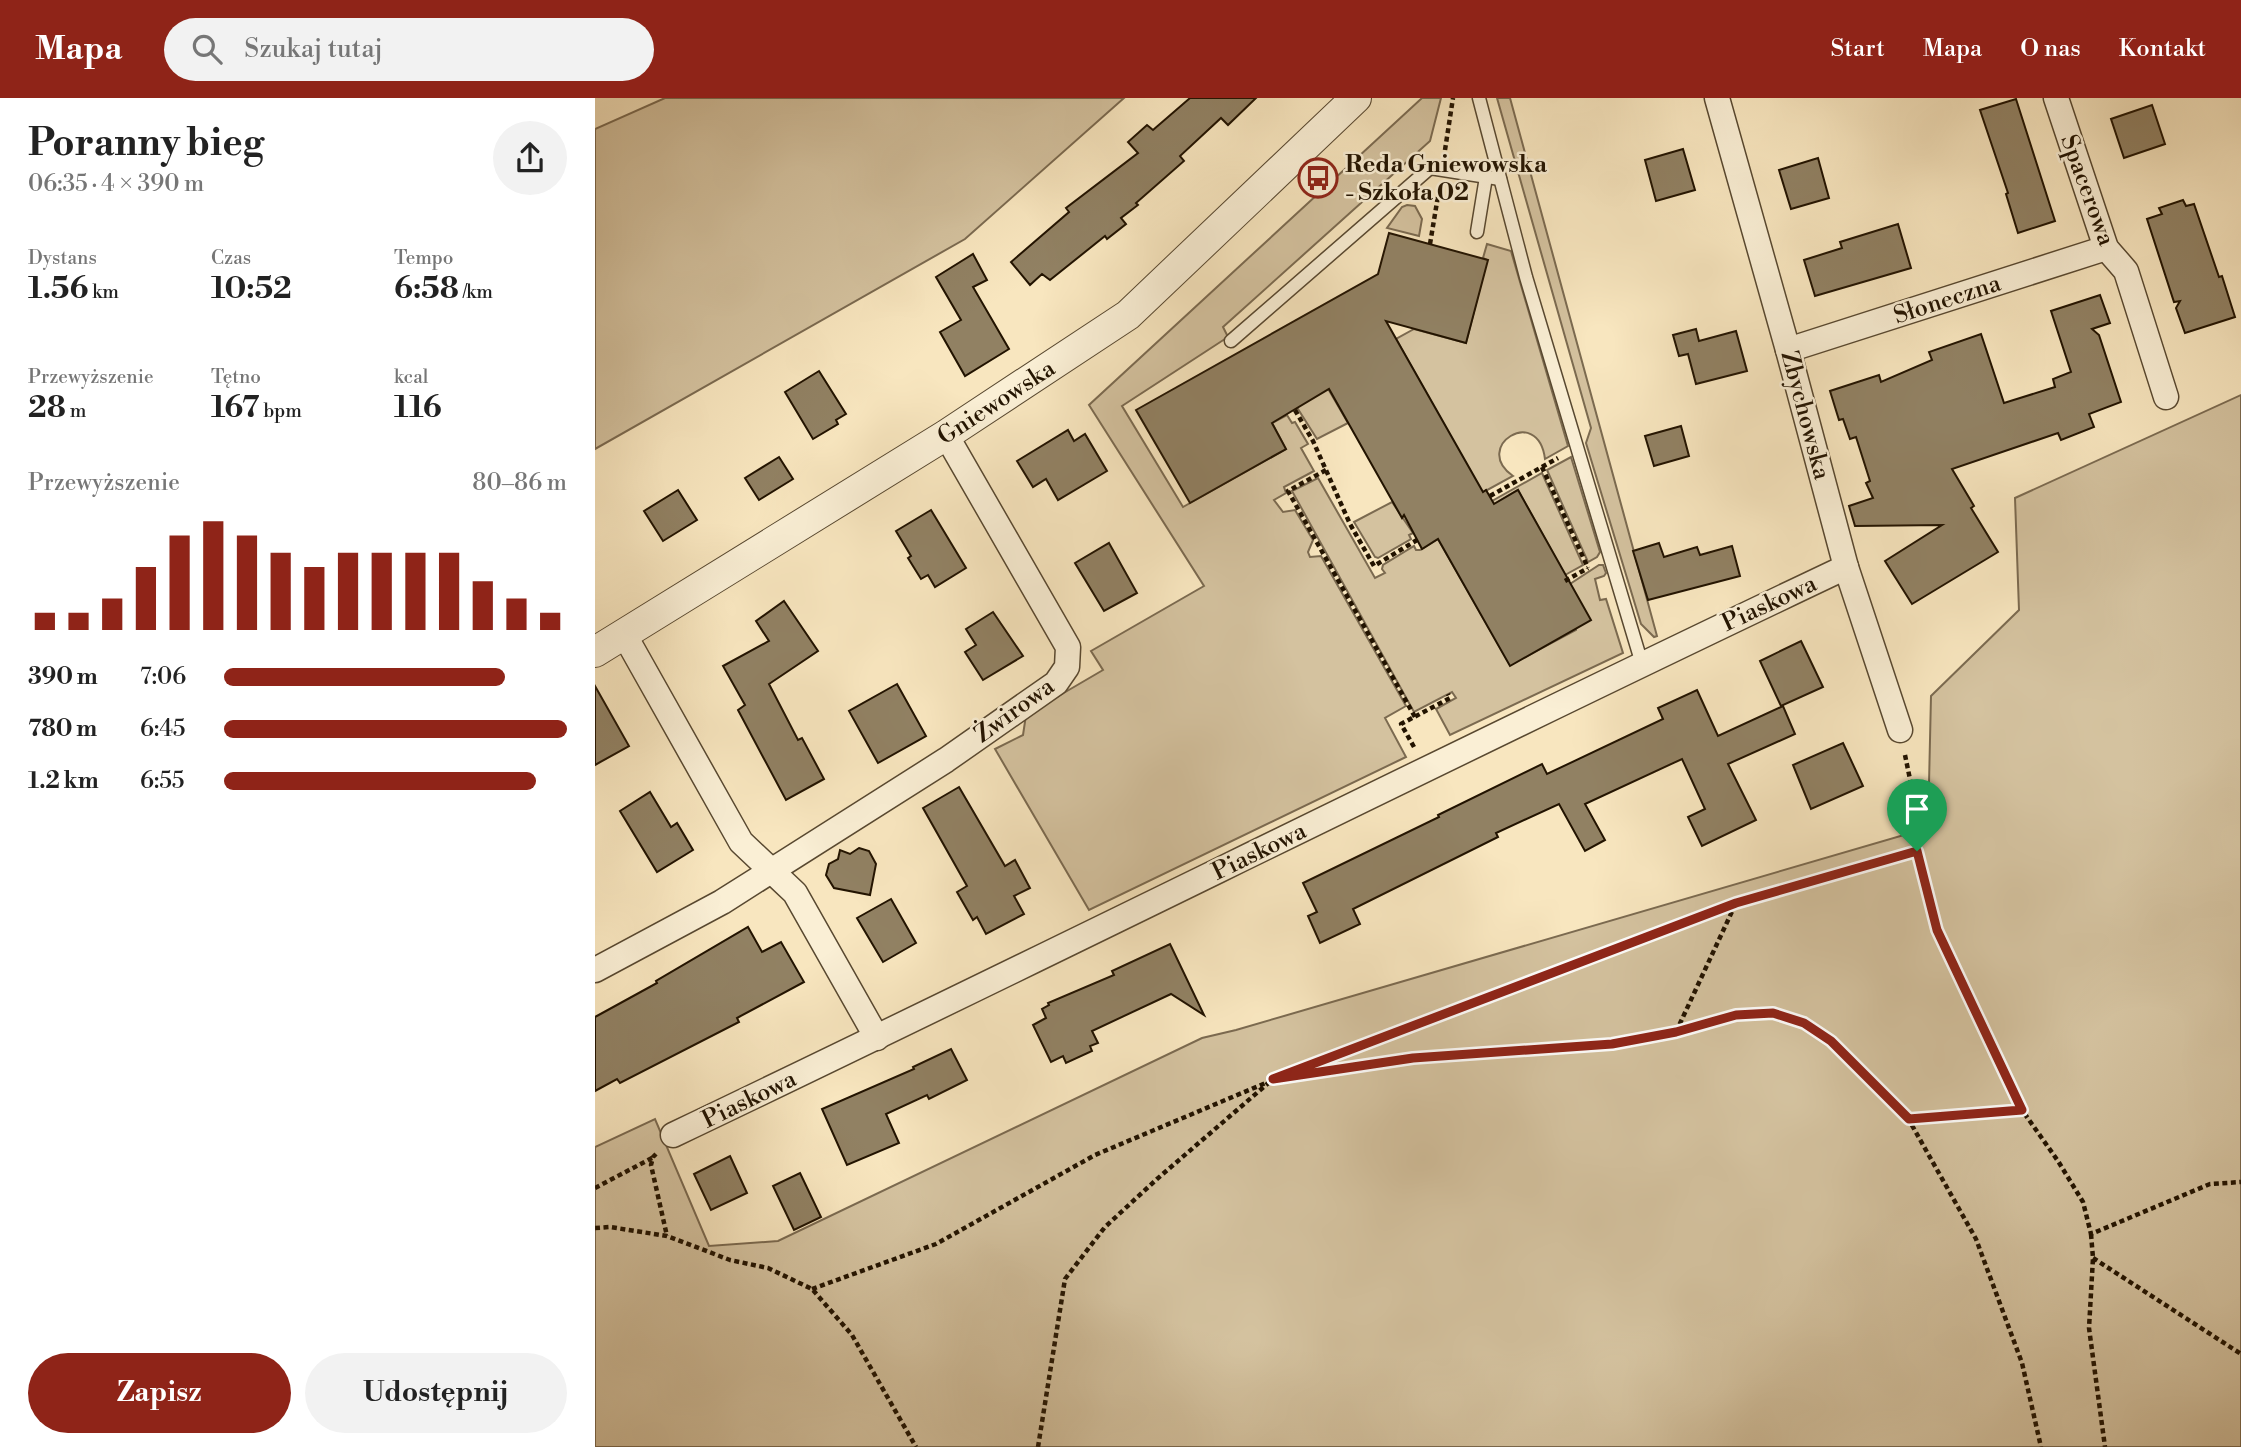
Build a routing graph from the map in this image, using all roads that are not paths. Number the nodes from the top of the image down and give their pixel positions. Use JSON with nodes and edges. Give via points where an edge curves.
{"nodes":[{"id":1,"x":1356,"y":98,"type":"edge"},
{"id":2,"x":1479,"y":98,"type":"edge"},
{"id":3,"x":1717,"y":98,"type":"edge"},
{"id":4,"x":2056,"y":98,"type":"edge"},
{"id":5,"x":1486,"y":177,"type":"junction"},
{"id":6,"x":1500,"y":178,"type":"junction"},
{"id":7,"x":1477,"y":232,"type":"dead end"},
{"id":8,"x":2106,"y":248,"type":"junction"},
{"id":9,"x":1231,"y":341,"type":"dead end"},
{"id":10,"x":1788,"y":350,"type":"junction"},
{"id":11,"x":2166,"y":397,"type":"dead end"},
{"id":12,"x":946,"y":435,"type":"junction"},
{"id":13,"x":1846,"y":567,"type":"junction"},
{"id":14,"x":624,"y":634,"type":"junction"},
{"id":15,"x":595,"y":652,"type":"edge"},
{"id":16,"x":1642,"y":664,"type":"junction"},
{"id":17,"x":1900,"y":730,"type":"road end"},
{"id":18,"x":771,"y":869,"type":"junction"},
{"id":19,"x":595,"y":970,"type":"edge"},
{"id":20,"x":877,"y":1038,"type":"junction"},
{"id":21,"x":673,"y":1135,"type":"road end"}],
"edges":[{"from":1,"to":12,"type":"street","name":"Gniewowska","via":[[1128,315]]},
{"from":2,"to":6,"type":"lane"},
{"from":3,"to":10,"type":"street","name":"Zbychowska"},
{"from":4,"to":8,"type":"street","name":"Spacerowa"},
{"from":5,"to":6,"type":"lane"},
{"from":5,"to":7,"type":"lane"},
{"from":5,"to":9,"type":"lane","via":[[1430,169]]},
{"from":6,"to":16,"type":"lane"},
{"from":8,"to":10,"type":"street","name":"Słoneczna"},
{"from":8,"to":11,"type":"street","name":"Spacerowa","via":[[2126,271]]},
{"from":10,"to":13,"type":"street","name":"Zbychowska"},
{"from":12,"to":14,"type":"street","name":"Gniewowska"},
{"from":12,"to":18,"type":"street","name":"Żwirowa","via":[[1068,647],[1067,667],[1056,683],[946,760]]},
{"from":13,"to":16,"type":"street","name":"Piaskowa"},
{"from":13,"to":17,"type":"street","name":"Zbychowska"},
{"from":14,"to":15,"type":"street","name":"Gniewowska"},
{"from":14,"to":18,"type":"street","via":[[741,842]]},
{"from":16,"to":20,"type":"street","name":"Piaskowa"},
{"from":18,"to":19,"type":"street","name":"Żwirowa","via":[[722,902]]},
{"from":18,"to":20,"type":"street","via":[[795,893]]},
{"from":20,"to":21,"type":"street","name":"Piaskowa"}]}
